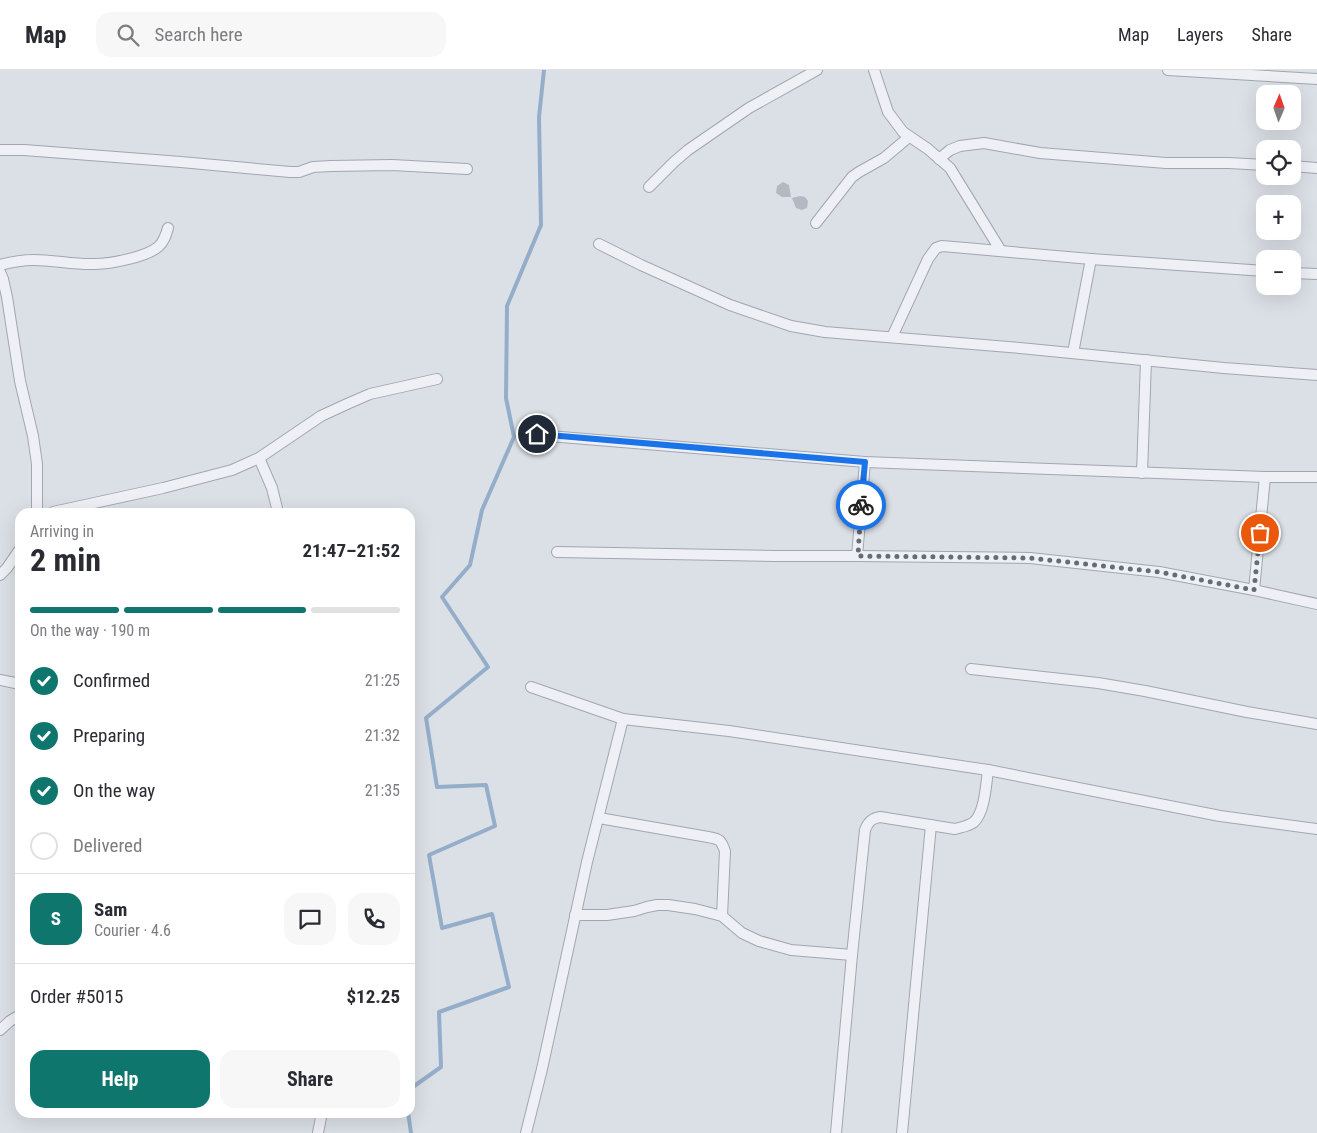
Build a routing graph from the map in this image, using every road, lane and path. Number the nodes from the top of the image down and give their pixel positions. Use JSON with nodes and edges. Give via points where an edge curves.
{"nodes":[{"id":1,"x":817,"y":70,"type":"edge"},
{"id":2,"x":874,"y":70,"type":"edge"},
{"id":3,"x":1168,"y":70,"type":"edge"},
{"id":4,"x":1317,"y":79,"type":"edge"},
{"id":5,"x":909,"y":137,"type":"junction"},
{"id":6,"x":0,"y":150,"type":"edge"},
{"id":7,"x":939,"y":159,"type":"junction"},
{"id":8,"x":1256,"y":165,"type":"edge"},
{"id":9,"x":1301,"y":167,"type":"edge"},
{"id":10,"x":1317,"y":168,"type":"edge"},
{"id":11,"x":468,"y":169,"type":"dead end"},
{"id":12,"x":649,"y":187,"type":"dead end"},
{"id":13,"x":816,"y":223,"type":"dead end"},
{"id":14,"x":168,"y":228,"type":"dead end"},
{"id":15,"x":599,"y":244,"type":"dead end"},
{"id":16,"x":1001,"y":251,"type":"junction"},
{"id":17,"x":1091,"y":260,"type":"junction"},
{"id":18,"x":0,"y":269,"type":"edge"},
{"id":19,"x":1256,"y":270,"type":"edge"},
{"id":20,"x":1301,"y":273,"type":"edge"},
{"id":21,"x":1317,"y":274,"type":"edge"},
{"id":22,"x":892,"y":337,"type":"junction"},
{"id":23,"x":1073,"y":353,"type":"junction"},
{"id":24,"x":1146,"y":360,"type":"junction"},
{"id":25,"x":1317,"y":375,"type":"edge"},
{"id":26,"x":437,"y":379,"type":"dead end"},
{"id":27,"x":537,"y":434,"type":"dead end"},
{"id":28,"x":259,"y":458,"type":"junction"},
{"id":29,"x":865,"y":462,"type":"junction"},
{"id":30,"x":1142,"y":473,"type":"junction"},
{"id":31,"x":1265,"y":477,"type":"junction"},
{"id":32,"x":1317,"y":477,"type":"edge"},
{"id":33,"x":37,"y":508,"type":"edge"},
{"id":34,"x":71,"y":508,"type":"edge"},
{"id":35,"x":277,"y":508,"type":"edge"},
{"id":36,"x":557,"y":552,"type":"dead end"},
{"id":37,"x":15,"y":556,"type":"edge"},
{"id":38,"x":858,"y":556,"type":"junction"},
{"id":39,"x":0,"y":575,"type":"edge"},
{"id":40,"x":1254,"y":590,"type":"junction"},
{"id":41,"x":1317,"y":604,"type":"edge"},
{"id":42,"x":971,"y":669,"type":"dead end"},
{"id":43,"x":0,"y":680,"type":"edge"},
{"id":44,"x":15,"y":683,"type":"edge"},
{"id":45,"x":531,"y":688,"type":"dead end"},
{"id":46,"x":623,"y":719,"type":"junction"},
{"id":47,"x":1317,"y":724,"type":"edge"},
{"id":48,"x":988,"y":770,"type":"junction"},
{"id":49,"x":599,"y":818,"type":"junction"},
{"id":50,"x":931,"y":825,"type":"junction"},
{"id":51,"x":1317,"y":829,"type":"edge"},
{"id":52,"x":575,"y":915,"type":"junction"},
{"id":53,"x":722,"y":916,"type":"junction"},
{"id":54,"x":852,"y":955,"type":"junction"},
{"id":55,"x":15,"y":1018,"type":"edge"},
{"id":56,"x":0,"y":1030,"type":"edge"},
{"id":57,"x":321,"y":1118,"type":"edge"},
{"id":58,"x":318,"y":1133,"type":"edge"},
{"id":59,"x":526,"y":1133,"type":"edge"},
{"id":60,"x":836,"y":1133,"type":"edge"},
{"id":61,"x":902,"y":1133,"type":"edge"}],
"edges":[{"from":1,"to":12,"type":"street","via":[[749,108],[688,150]]},
{"from":2,"to":5,"type":"street","via":[[888,112]]},
{"from":3,"to":4,"type":"street"},
{"from":5,"to":7,"type":"street"},
{"from":5,"to":13,"type":"street","via":[[884,158],[852,177]]},
{"from":6,"to":11,"type":"street","via":[[290,172],[331,166]]},
{"from":7,"to":8,"type":"street","via":[[960,146],[984,143],[1040,153],[1166,163]]},
{"from":7,"to":16,"type":"street","via":[[957,178]]},
{"from":9,"to":10,"type":"street"},
{"from":14,"to":18,"type":"street","via":[[158,247],[123,260],[97,264],[26,260],[12,262]]},
{"from":15,"to":22,"type":"street","via":[[730,305],[776,322],[825,332]]},
{"from":16,"to":17,"type":"street"},
{"from":16,"to":22,"type":"street","via":[[950,246],[936,248],[928,258]]},
{"from":17,"to":19,"type":"street"},
{"from":17,"to":23,"type":"street"},
{"from":18,"to":33,"type":"street","via":[[33,436]]},
{"from":20,"to":21,"type":"street"},
{"from":22,"to":23,"type":"street"},
{"from":23,"to":24,"type":"street"},
{"from":24,"to":25,"type":"street"},
{"from":24,"to":30,"type":"street"},
{"from":26,"to":28,"type":"street","via":[[378,392],[347,404],[321,416]]},
{"from":27,"to":29,"type":"street"},
{"from":28,"to":34,"type":"street","via":[[232,470]]},
{"from":28,"to":35,"type":"street"},
{"from":29,"to":30,"type":"street"},
{"from":29,"to":38,"type":"street"},
{"from":30,"to":31,"type":"street"},
{"from":31,"to":32,"type":"street"},
{"from":31,"to":40,"type":"street"},
{"from":36,"to":38,"type":"street"},
{"from":37,"to":39,"type":"street"},
{"from":38,"to":40,"type":"street","via":[[1030,558],[1159,572]]},
{"from":40,"to":41,"type":"street"},
{"from":42,"to":47,"type":"street","via":[[1098,683]]},
{"from":43,"to":44,"type":"street"},
{"from":45,"to":46,"type":"street"},
{"from":46,"to":48,"type":"street","via":[[728,731]]},
{"from":46,"to":49,"type":"street"},
{"from":48,"to":50,"type":"street","via":[[981,811],[975,821],[955,829]]},
{"from":48,"to":51,"type":"street","via":[[1220,816]]},
{"from":49,"to":52,"type":"street"},
{"from":49,"to":53,"type":"street","via":[[721,841],[725,851]]},
{"from":50,"to":54,"type":"street","via":[[880,817],[868,824]]},
{"from":50,"to":61,"type":"street"},
{"from":52,"to":53,"type":"street","via":[[668,905]]},
{"from":52,"to":59,"type":"street"},
{"from":53,"to":54,"type":"street","via":[[759,942],[791,950]]},
{"from":54,"to":60,"type":"street"},
{"from":55,"to":56,"type":"street"},
{"from":57,"to":58,"type":"street"}]}
